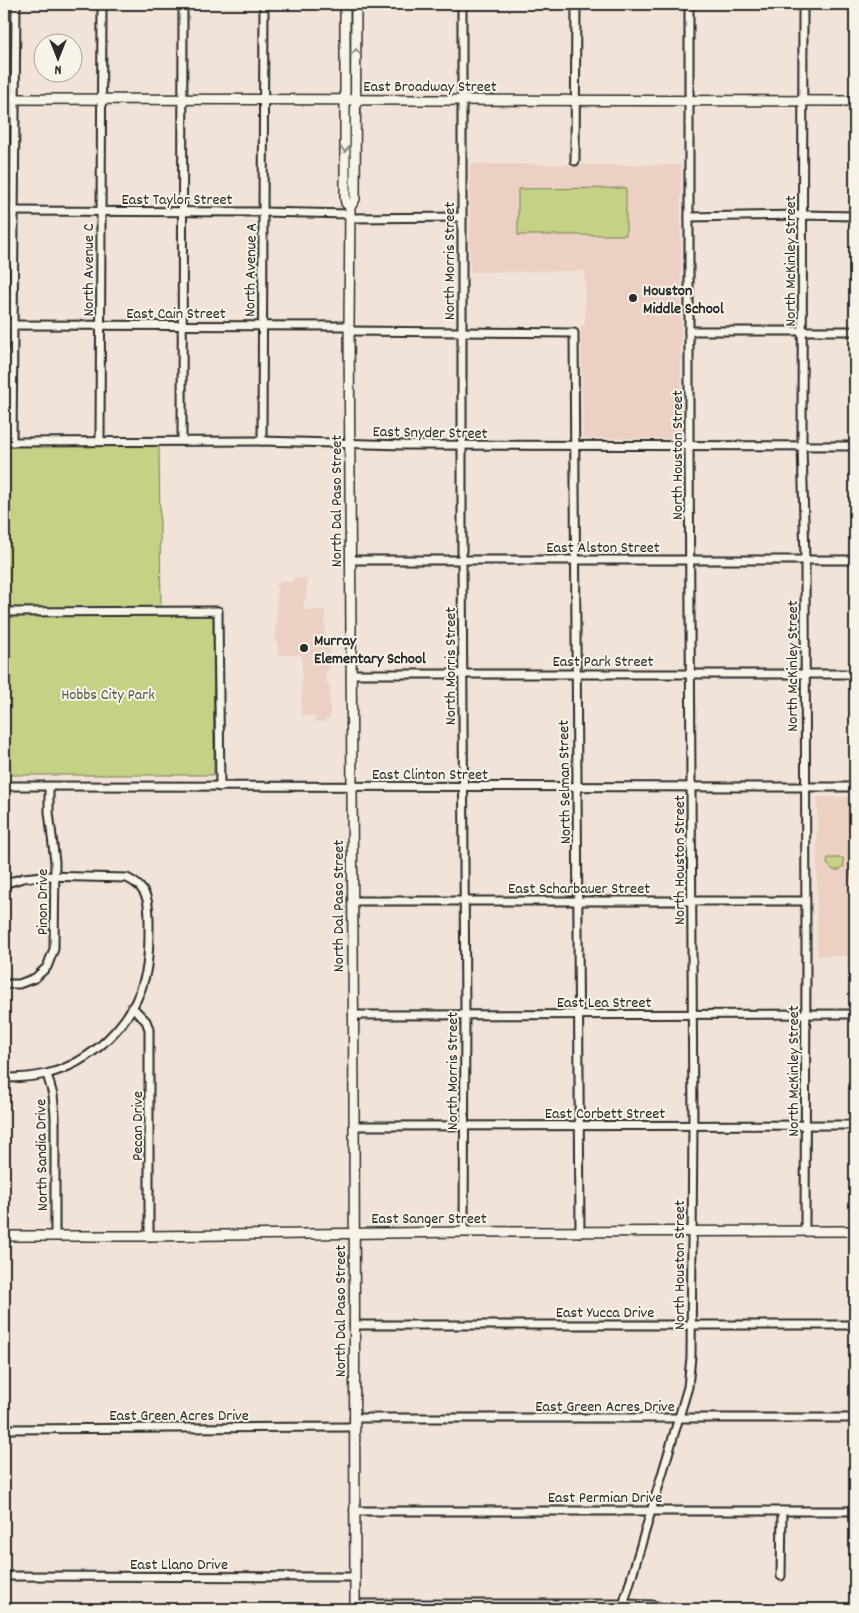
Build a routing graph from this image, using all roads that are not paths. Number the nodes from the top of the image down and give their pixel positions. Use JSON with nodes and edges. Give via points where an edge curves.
{"nodes":[{"id":1,"x":16,"y":4,"type":"edge"},
{"id":2,"x":102,"y":4,"type":"edge"},
{"id":3,"x":183,"y":4,"type":"edge"},
{"id":4,"x":264,"y":4,"type":"edge"},
{"id":5,"x":345,"y":4,"type":"edge"},
{"id":6,"x":356,"y":4,"type":"edge"},
{"id":7,"x":462,"y":4,"type":"edge"},
{"id":8,"x":576,"y":4,"type":"edge"},
{"id":9,"x":689,"y":4,"type":"edge"},
{"id":10,"x":803,"y":4,"type":"edge"},
{"id":11,"x":4,"y":99,"type":"edge"},
{"id":12,"x":15,"y":99,"type":"junction"},
{"id":13,"x":102,"y":99,"type":"junction"},
{"id":14,"x":183,"y":99,"type":"junction"},
{"id":15,"x":263,"y":99,"type":"junction"},
{"id":16,"x":345,"y":100,"type":"junction"},
{"id":17,"x":356,"y":100,"type":"junction"},
{"id":18,"x":462,"y":100,"type":"junction"},
{"id":19,"x":576,"y":100,"type":"junction"},
{"id":20,"x":689,"y":100,"type":"junction"},
{"id":21,"x":803,"y":101,"type":"junction"},
{"id":22,"x":855,"y":101,"type":"edge"},
{"id":23,"x":575,"y":161,"type":"dead end"},
{"id":24,"x":4,"y":211,"type":"edge"},
{"id":25,"x":14,"y":211,"type":"junction"},
{"id":26,"x":101,"y":211,"type":"junction"},
{"id":27,"x":182,"y":212,"type":"junction"},
{"id":28,"x":263,"y":212,"type":"junction"},
{"id":29,"x":350,"y":213,"type":"junction"},
{"id":30,"x":802,"y":215,"type":"junction"},
{"id":31,"x":462,"y":216,"type":"junction"},
{"id":32,"x":855,"y":216,"type":"edge"},
{"id":33,"x":689,"y":217,"type":"junction"},
{"id":34,"x":4,"y":325,"type":"edge"},
{"id":35,"x":13,"y":325,"type":"junction"},
{"id":36,"x":182,"y":325,"type":"junction"},
{"id":37,"x":262,"y":325,"type":"junction"},
{"id":38,"x":101,"y":326,"type":"junction"},
{"id":39,"x":349,"y":329,"type":"junction"},
{"id":40,"x":462,"y":331,"type":"junction"},
{"id":41,"x":689,"y":331,"type":"junction"},
{"id":42,"x":802,"y":331,"type":"junction"},
{"id":43,"x":855,"y":331,"type":"edge"},
{"id":44,"x":574,"y":333,"type":"joint"},
{"id":45,"x":100,"y":441,"type":"junction"},
{"id":46,"x":182,"y":441,"type":"junction"},
{"id":47,"x":262,"y":441,"type":"junction"},
{"id":48,"x":4,"y":442,"type":"edge"},
{"id":49,"x":12,"y":442,"type":"junction"},
{"id":50,"x":350,"y":443,"type":"junction"},
{"id":51,"x":462,"y":445,"type":"junction"},
{"id":52,"x":575,"y":445,"type":"junction"},
{"id":53,"x":802,"y":445,"type":"junction"},
{"id":54,"x":689,"y":446,"type":"junction"},
{"id":55,"x":855,"y":446,"type":"edge"},
{"id":56,"x":350,"y":560,"type":"junction"},
{"id":57,"x":462,"y":560,"type":"junction"},
{"id":58,"x":576,"y":560,"type":"junction"},
{"id":59,"x":690,"y":560,"type":"junction"},
{"id":60,"x":805,"y":560,"type":"junction"},
{"id":61,"x":855,"y":560,"type":"edge"},
{"id":62,"x":4,"y":612,"type":"edge"},
{"id":63,"x":351,"y":674,"type":"junction"},
{"id":64,"x":462,"y":674,"type":"junction"},
{"id":65,"x":576,"y":674,"type":"junction"},
{"id":66,"x":691,"y":674,"type":"junction"},
{"id":67,"x":805,"y":674,"type":"junction"},
{"id":68,"x":855,"y":674,"type":"edge"},
{"id":69,"x":4,"y":786,"type":"edge"},
{"id":70,"x":49,"y":787,"type":"junction"},
{"id":71,"x":220,"y":787,"type":"junction"},
{"id":72,"x":352,"y":787,"type":"junction"},
{"id":73,"x":463,"y":787,"type":"junction"},
{"id":74,"x":855,"y":787,"type":"edge"},
{"id":75,"x":578,"y":788,"type":"junction"},
{"id":76,"x":691,"y":788,"type":"junction"},
{"id":77,"x":806,"y":788,"type":"junction"},
{"id":78,"x":55,"y":876,"type":"junction"},
{"id":79,"x":4,"y":884,"type":"edge"},
{"id":80,"x":352,"y":901,"type":"junction"},
{"id":81,"x":464,"y":901,"type":"junction"},
{"id":82,"x":578,"y":901,"type":"junction"},
{"id":83,"x":805,"y":901,"type":"junction"},
{"id":84,"x":692,"y":902,"type":"junction"},
{"id":85,"x":4,"y":984,"type":"edge"},
{"id":86,"x":132,"y":1007,"type":"junction"},
{"id":87,"x":465,"y":1014,"type":"junction"},
{"id":88,"x":692,"y":1014,"type":"junction"},
{"id":89,"x":806,"y":1014,"type":"junction"},
{"id":90,"x":855,"y":1014,"type":"edge"},
{"id":91,"x":353,"y":1015,"type":"junction"},
{"id":92,"x":579,"y":1015,"type":"junction"},
{"id":93,"x":47,"y":1074,"type":"junction"},
{"id":94,"x":4,"y":1078,"type":"edge"},
{"id":95,"x":465,"y":1125,"type":"junction"},
{"id":96,"x":692,"y":1125,"type":"junction"},
{"id":97,"x":805,"y":1125,"type":"junction"},
{"id":98,"x":855,"y":1125,"type":"edge"},
{"id":99,"x":354,"y":1126,"type":"junction"},
{"id":100,"x":579,"y":1126,"type":"junction"},
{"id":101,"x":692,"y":1231,"type":"junction"},
{"id":102,"x":805,"y":1231,"type":"junction"},
{"id":103,"x":855,"y":1231,"type":"edge"},
{"id":104,"x":464,"y":1232,"type":"junction"},
{"id":105,"x":580,"y":1232,"type":"junction"},
{"id":106,"x":354,"y":1233,"type":"junction"},
{"id":107,"x":4,"y":1236,"type":"edge"},
{"id":108,"x":55,"y":1236,"type":"junction"},
{"id":109,"x":149,"y":1236,"type":"junction"},
{"id":110,"x":354,"y":1325,"type":"junction"},
{"id":111,"x":692,"y":1325,"type":"junction"},
{"id":112,"x":855,"y":1325,"type":"edge"},
{"id":113,"x":678,"y":1418,"type":"junction"},
{"id":114,"x":855,"y":1418,"type":"edge"},
{"id":115,"x":354,"y":1422,"type":"junction"},
{"id":116,"x":4,"y":1429,"type":"edge"},
{"id":117,"x":652,"y":1510,"type":"junction"},
{"id":118,"x":354,"y":1511,"type":"junction"},
{"id":119,"x":782,"y":1511,"type":"junction"},
{"id":120,"x":855,"y":1511,"type":"edge"},
{"id":121,"x":4,"y":1576,"type":"edge"},
{"id":122,"x":781,"y":1576,"type":"dead end"},
{"id":123,"x":354,"y":1577,"type":"junction"},
{"id":124,"x":623,"y":1606,"type":"edge"},
{"id":125,"x":355,"y":1608,"type":"edge"},
{"id":126,"x":667,"y":1609,"type":"edge"}],
"edges":[{"from":1,"to":12,"type":"street"},
{"from":2,"to":13,"type":"street","name":"North Avenue C"},
{"from":3,"to":14,"type":"street"},
{"from":4,"to":15,"type":"street","name":"North Avenue A"},
{"from":5,"to":16,"type":"main road","name":"North Dal Paso Street"},
{"from":17,"to":6,"type":"main road","name":"North Dal Paso Street","one_way":true},
{"from":7,"to":18,"type":"street","name":"North Morris Street"},
{"from":8,"to":19,"type":"street"},
{"from":9,"to":20,"type":"street","name":"North Houston Street"},
{"from":10,"to":21,"type":"street","name":"North McKinley Street"},
{"from":11,"to":12,"type":"main road","name":"East Broadway Street"},
{"from":12,"to":13,"type":"main road","name":"East Broadway Street"},
{"from":12,"to":25,"type":"street"},
{"from":13,"to":14,"type":"main road","name":"East Broadway Street"},
{"from":13,"to":26,"type":"street","name":"North Avenue C"},
{"from":14,"to":15,"type":"main road","name":"East Broadway Street"},
{"from":14,"to":27,"type":"street"},
{"from":15,"to":16,"type":"main road","name":"East Broadway Street"},
{"from":15,"to":28,"type":"street","name":"North Avenue A"},
{"from":16,"to":17,"type":"main road","name":"East Broadway Street"},
{"from":16,"to":29,"type":"main road","name":"North Dal Paso Street","one_way":true,"via":[[345,198]]},
{"from":17,"to":18,"type":"main road","name":"East Broadway Street"},
{"from":17,"to":29,"type":"main road","name":"North Dal Paso Street","via":[[355,199]]},
{"from":18,"to":19,"type":"main road","name":"East Broadway Street"},
{"from":18,"to":31,"type":"street","name":"North Morris Street"},
{"from":19,"to":20,"type":"main road","name":"East Broadway Street"},
{"from":19,"to":23,"type":"street"},
{"from":20,"to":21,"type":"main road","name":"East Broadway Street"},
{"from":20,"to":33,"type":"street","name":"North Houston Street"},
{"from":21,"to":22,"type":"main road","name":"East Broadway Street"},
{"from":21,"to":30,"type":"street","name":"North McKinley Street"},
{"from":24,"to":25,"type":"street","name":"East Taylor Street"},
{"from":25,"to":26,"type":"street","name":"East Taylor Street"},
{"from":25,"to":35,"type":"street"},
{"from":26,"to":27,"type":"street","name":"East Taylor Street"},
{"from":26,"to":38,"type":"street","name":"North Avenue C"},
{"from":27,"to":28,"type":"street","name":"East Taylor Street"},
{"from":27,"to":36,"type":"street"},
{"from":28,"to":29,"type":"street","name":"East Taylor Street"},
{"from":28,"to":37,"type":"street","name":"North Avenue A"},
{"from":29,"to":31,"type":"street","name":"East Taylor Street"},
{"from":29,"to":39,"type":"main road","name":"North Dal Paso Street"},
{"from":30,"to":32,"type":"street"},
{"from":30,"to":33,"type":"street"},
{"from":30,"to":42,"type":"street","name":"North McKinley Street"},
{"from":31,"to":40,"type":"street","name":"North Morris Street"},
{"from":33,"to":41,"type":"street","name":"North Houston Street"},
{"from":34,"to":35,"type":"street","name":"East Cain Street"},
{"from":35,"to":38,"type":"street","name":"East Cain Street"},
{"from":35,"to":49,"type":"street"},
{"from":36,"to":37,"type":"street","name":"East Cain Street"},
{"from":36,"to":38,"type":"street","name":"East Cain Street"},
{"from":36,"to":46,"type":"street"},
{"from":37,"to":39,"type":"street","name":"East Cain Street"},
{"from":37,"to":47,"type":"street","name":"North Avenue A"},
{"from":38,"to":45,"type":"street","name":"North Avenue C"},
{"from":39,"to":40,"type":"street","name":"East Cain Street"},
{"from":39,"to":50,"type":"main road","name":"North Dal Paso Street"},
{"from":40,"to":44,"type":"street","name":"East Cain Street"},
{"from":40,"to":51,"type":"street","name":"North Morris Street"},
{"from":41,"to":42,"type":"street"},
{"from":41,"to":54,"type":"street","name":"North Houston Street"},
{"from":42,"to":43,"type":"street"},
{"from":42,"to":53,"type":"street","name":"North McKinley Street"},
{"from":44,"to":52,"type":"street","name":"North Selman Street"},
{"from":45,"to":46,"type":"street","name":"East Snyder Street"},
{"from":45,"to":49,"type":"street","name":"East Snyder Street"},
{"from":46,"to":47,"type":"street","name":"East Snyder Street"},
{"from":47,"to":50,"type":"street","name":"East Snyder Street"},
{"from":48,"to":49,"type":"street","name":"East Snyder Street"},
{"from":50,"to":51,"type":"street","name":"East Snyder Street"},
{"from":50,"to":56,"type":"main road","name":"North Dal Paso Street"},
{"from":51,"to":52,"type":"street","name":"East Snyder Street"},
{"from":51,"to":57,"type":"street","name":"North Morris Street"},
{"from":52,"to":54,"type":"street","name":"East Snyder Street"},
{"from":52,"to":58,"type":"street","name":"North Selman Street"},
{"from":53,"to":54,"type":"street","name":"East Snyder Street"},
{"from":53,"to":55,"type":"street","name":"East Snyder Street"},
{"from":53,"to":60,"type":"street","name":"North McKinley Street"},
{"from":54,"to":59,"type":"street","name":"North Houston Street"},
{"from":56,"to":57,"type":"street","name":"East Alston Street"},
{"from":56,"to":63,"type":"main road","name":"North Dal Paso Street"},
{"from":57,"to":58,"type":"street","name":"East Alston Street"},
{"from":57,"to":64,"type":"street","name":"North Morris Street"},
{"from":58,"to":59,"type":"street","name":"East Alston Street"},
{"from":58,"to":65,"type":"street","name":"North Selman Street"},
{"from":59,"to":60,"type":"street","name":"East Alston Street"},
{"from":59,"to":66,"type":"street","name":"North Houston Street"},
{"from":60,"to":61,"type":"street","name":"East Alston Street"},
{"from":60,"to":67,"type":"street","name":"North McKinley Street"},
{"from":62,"to":71,"type":"street","via":[[218,611]]},
{"from":63,"to":64,"type":"street","name":"East Park Street"},
{"from":63,"to":72,"type":"main road","name":"North Dal Paso Street"},
{"from":64,"to":65,"type":"street","name":"East Park Street"},
{"from":64,"to":73,"type":"street","name":"North Morris Street"},
{"from":65,"to":66,"type":"street","name":"East Park Street"},
{"from":65,"to":75,"type":"street","name":"North Selman Street"},
{"from":66,"to":67,"type":"street","name":"East Park Street"},
{"from":66,"to":76,"type":"street","name":"North Houston Street"},
{"from":67,"to":68,"type":"street","name":"East Park Street"},
{"from":67,"to":77,"type":"street","name":"North McKinley Street"},
{"from":69,"to":70,"type":"street","name":"East Clinton Street"},
{"from":70,"to":71,"type":"street","name":"East Clinton Street"},
{"from":70,"to":78,"type":"street","name":"Pinon Drive"},
{"from":71,"to":72,"type":"street","name":"East Clinton Street"},
{"from":72,"to":73,"type":"street","name":"East Clinton Street"},
{"from":72,"to":80,"type":"main road","name":"North Dal Paso Street"},
{"from":73,"to":75,"type":"street","name":"East Clinton Street"},
{"from":73,"to":81,"type":"street","name":"North Morris Street"},
{"from":74,"to":77,"type":"street","name":"East Clinton Street"},
{"from":75,"to":76,"type":"street","name":"East Clinton Street"},
{"from":75,"to":82,"type":"street","name":"North Selman Street"},
{"from":76,"to":77,"type":"street","name":"East Clinton Street"},
{"from":76,"to":84,"type":"street","name":"North Houston Street"},
{"from":77,"to":83,"type":"street","name":"North McKinley Street"},
{"from":78,"to":79,"type":"street","via":[[22,878]]},
{"from":78,"to":85,"type":"street","name":"Pinon Drive","via":[[54,949],[47,967],[26,982]]},
{"from":78,"to":86,"type":"street","via":[[127,878],[146,893],[149,950],[145,976]]},
{"from":80,"to":81,"type":"street","name":"East Scharbauer Street"},
{"from":80,"to":91,"type":"main road","name":"North Dal Paso Street"},
{"from":81,"to":82,"type":"street","name":"East Scharbauer Street"},
{"from":81,"to":87,"type":"street","name":"North Morris Street"},
{"from":82,"to":84,"type":"street","name":"East Scharbauer Street"},
{"from":82,"to":92,"type":"street","name":"North Selman Street"},
{"from":83,"to":84,"type":"street","name":"East Scharbauer Street"},
{"from":83,"to":89,"type":"street","name":"North McKinley Street"},
{"from":84,"to":88,"type":"street","name":"North Houston Street"},
{"from":86,"to":93,"type":"street","via":[[108,1039],[85,1058]]},
{"from":86,"to":109,"type":"street","name":"Pecan Drive","via":[[146,1021],[149,1029]]},
{"from":87,"to":91,"type":"street","name":"East Lea Street"},
{"from":87,"to":92,"type":"street","name":"East Lea Street"},
{"from":87,"to":95,"type":"street","name":"North Morris Street"},
{"from":88,"to":89,"type":"street","name":"East Lea Street"},
{"from":88,"to":92,"type":"street","name":"East Lea Street"},
{"from":88,"to":96,"type":"street","name":"North Houston Street"},
{"from":89,"to":90,"type":"street","name":"East Lea Street"},
{"from":89,"to":97,"type":"street","name":"North McKinley Street"},
{"from":91,"to":99,"type":"main road","name":"North Dal Paso Street"},
{"from":92,"to":100,"type":"street","name":"North Selman Street"},
{"from":93,"to":94,"type":"street"},
{"from":93,"to":108,"type":"street","name":"North Sandia Drive","via":[[55,1115]]},
{"from":95,"to":99,"type":"street","name":"East Corbett Street"},
{"from":95,"to":100,"type":"street","name":"East Corbett Street"},
{"from":95,"to":104,"type":"street","name":"North Morris Street"},
{"from":96,"to":97,"type":"street","name":"East Corbett Street"},
{"from":96,"to":100,"type":"street","name":"East Corbett Street"},
{"from":96,"to":101,"type":"street","name":"North Houston Street"},
{"from":97,"to":98,"type":"street","name":"East Corbett Street"},
{"from":97,"to":102,"type":"street","name":"North McKinley Street"},
{"from":99,"to":106,"type":"main road","name":"North Dal Paso Street"},
{"from":100,"to":105,"type":"street","name":"North Selman Street"},
{"from":101,"to":102,"type":"main road","name":"East Sanger Street"},
{"from":101,"to":105,"type":"main road","name":"East Sanger Street"},
{"from":101,"to":111,"type":"street","name":"North Houston Street"},
{"from":102,"to":103,"type":"main road","name":"East Sanger Street"},
{"from":104,"to":105,"type":"main road","name":"East Sanger Street"},
{"from":104,"to":106,"type":"main road","name":"East Sanger Street"},
{"from":106,"to":109,"type":"main road","name":"East Sanger Street"},
{"from":106,"to":110,"type":"main road","name":"North Dal Paso Street"},
{"from":107,"to":108,"type":"main road","name":"East Sanger Street"},
{"from":108,"to":109,"type":"main road","name":"East Sanger Street"},
{"from":110,"to":111,"type":"street","name":"East Yucca Drive"},
{"from":110,"to":115,"type":"main road","name":"North Dal Paso Street"},
{"from":111,"to":112,"type":"street","name":"East Yucca Drive"},
{"from":111,"to":113,"type":"street","name":"North Houston Street","via":[[688,1386]]},
{"from":113,"to":114,"type":"street","name":"East Green Acres Drive"},
{"from":113,"to":115,"type":"street","name":"East Green Acres Drive"},
{"from":113,"to":117,"type":"street","name":"North Houston Street"},
{"from":115,"to":116,"type":"street","name":"East Green Acres Drive"},
{"from":115,"to":118,"type":"main road","name":"North Dal Paso Street"},
{"from":117,"to":118,"type":"street","name":"East Permian Drive"},
{"from":117,"to":119,"type":"street","name":"East Permian Drive"},
{"from":117,"to":124,"type":"street","name":"North Houston Street"},
{"from":118,"to":123,"type":"main road","name":"North Dal Paso Street"},
{"from":119,"to":120,"type":"street","name":"East Permian Drive"},
{"from":119,"to":122,"type":"street"},
{"from":121,"to":123,"type":"street","name":"East Llano Drive"},
{"from":123,"to":125,"type":"main road","name":"North Dal Paso Street"},
{"from":124,"to":125,"type":"street"},
{"from":124,"to":126,"type":"street","via":[[653,1605]]}]}
